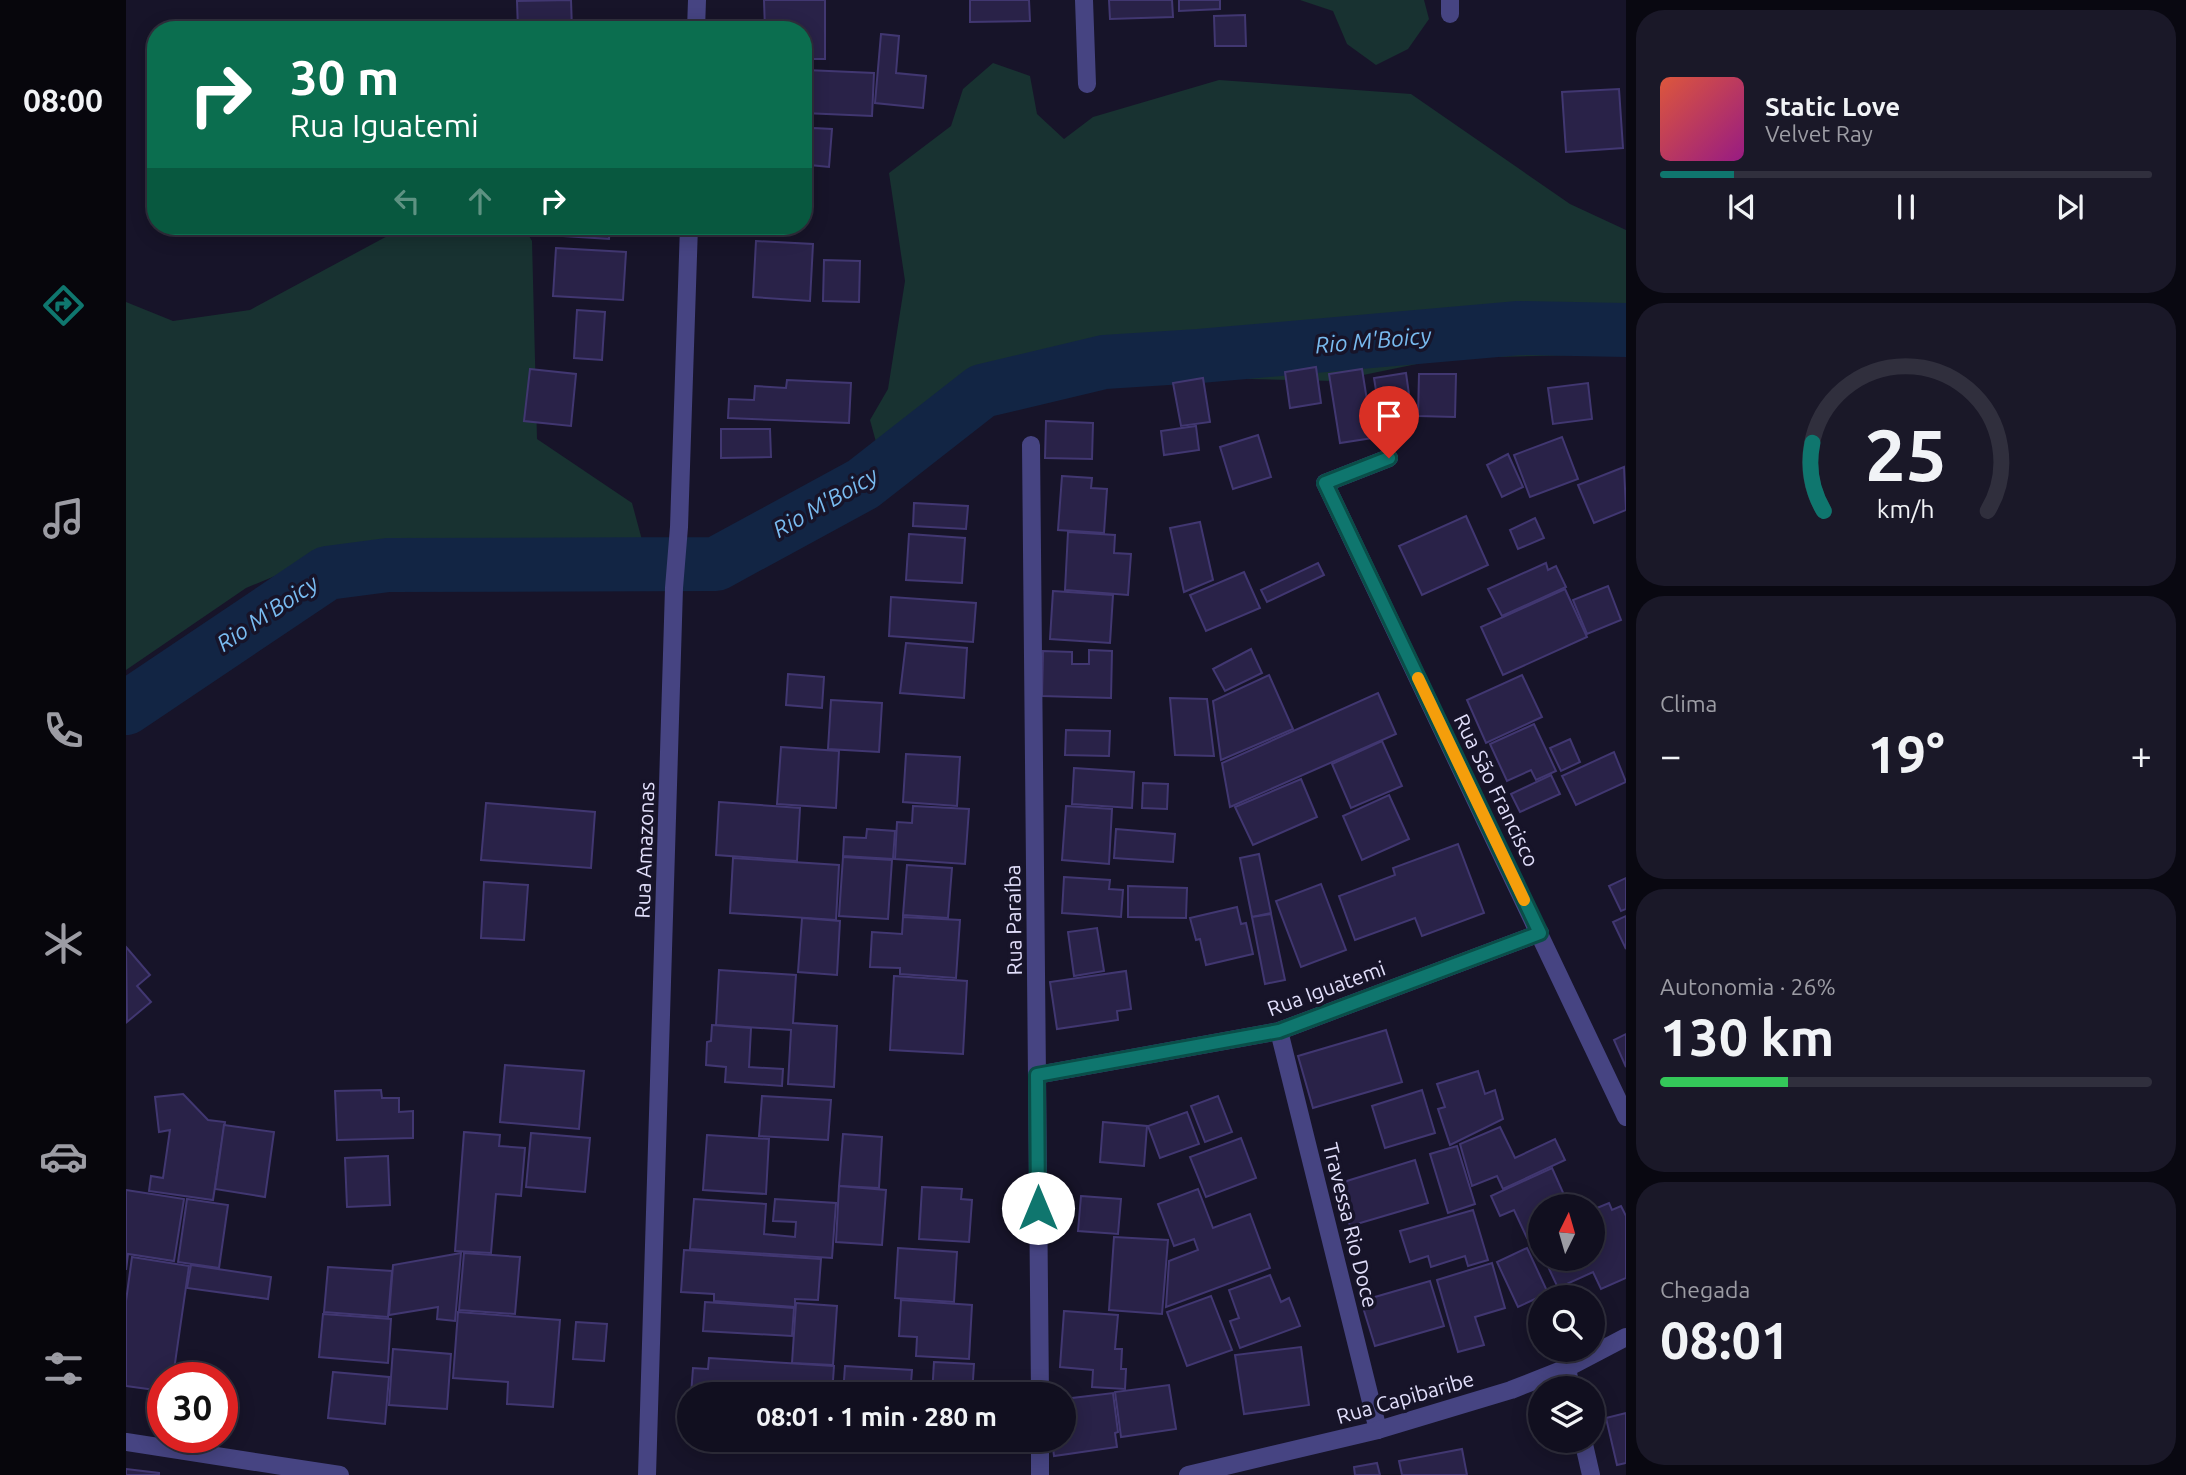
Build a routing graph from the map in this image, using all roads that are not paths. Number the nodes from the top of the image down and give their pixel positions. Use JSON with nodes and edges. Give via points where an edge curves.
{"nodes":[{"id":1,"x":697,"y":0,"type":"edge"},
{"id":2,"x":1084,"y":0,"type":"edge"},
{"id":3,"x":696,"y":21,"type":"edge"},
{"id":4,"x":1087,"y":84,"type":"dead end"},
{"id":5,"x":689,"y":235,"type":"edge"},
{"id":6,"x":1031,"y":445,"type":"dead end"},
{"id":7,"x":1389,"y":458,"type":"dead end"},
{"id":8,"x":1540,"y":933,"type":"junction"},
{"id":9,"x":1279,"y":1031,"type":"junction"},
{"id":10,"x":1037,"y":1075,"type":"junction"},
{"id":11,"x":1626,"y":1117,"type":"edge"},
{"id":12,"x":1626,"y":1337,"type":"edge"},
{"id":13,"x":1566,"y":1368,"type":"junction"},
{"id":14,"x":1568,"y":1376,"type":"edge"},
{"id":15,"x":1040,"y":1382,"type":"edge"},
{"id":16,"x":1378,"y":1430,"type":"junction"},
{"id":17,"x":126,"y":1442,"type":"edge"},
{"id":18,"x":1040,"y":1452,"type":"edge"},
{"id":19,"x":1586,"y":1453,"type":"edge"},
{"id":20,"x":286,"y":1470,"type":"edge"},
{"id":21,"x":1199,"y":1474,"type":"edge"},
{"id":22,"x":340,"y":1475,"type":"edge"},
{"id":23,"x":647,"y":1475,"type":"edge"},
{"id":24,"x":1040,"y":1475,"type":"edge"},
{"id":25,"x":1591,"y":1475,"type":"edge"}],
"edges":[{"from":1,"to":3,"type":"street"},
{"from":2,"to":4,"type":"street"},
{"from":5,"to":23,"type":"street","name":"Rua Amazonas"},
{"from":6,"to":10,"type":"street","name":"Rua Paraíba"},
{"from":7,"to":8,"type":"street","name":"Rua São Francisco","via":[[1325,483]]},
{"from":8,"to":9,"type":"street","name":"Rua Iguatemi"},
{"from":8,"to":11,"type":"street","name":"Rua São Francisco"},
{"from":9,"to":10,"type":"street","name":"Rua Iguatemi"},
{"from":9,"to":16,"type":"street","name":"Travessa Rio Doce"},
{"from":10,"to":15,"type":"street","name":"Rua Paraíba"},
{"from":12,"to":13,"type":"street","name":"Rua Capibaribe"},
{"from":13,"to":14,"type":"street"},
{"from":13,"to":16,"type":"street","name":"Rua Capibaribe","via":[[1511,1390]]},
{"from":16,"to":21,"type":"street","name":"Rua Capibaribe"},
{"from":17,"to":20,"type":"street"},
{"from":18,"to":24,"type":"street"},
{"from":19,"to":25,"type":"street"},
{"from":20,"to":22,"type":"street"}]}
